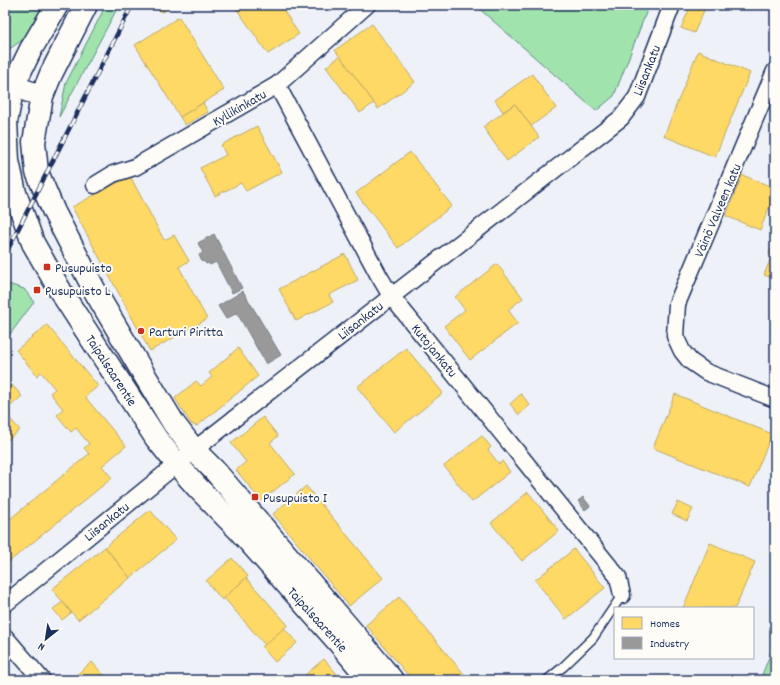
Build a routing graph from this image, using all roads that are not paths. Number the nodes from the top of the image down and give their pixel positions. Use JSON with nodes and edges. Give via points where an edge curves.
{"nodes":[{"id":1,"x":57,"y":5,"type":"edge"},
{"id":2,"x":86,"y":5,"type":"edge"},
{"id":3,"x":367,"y":5,"type":"edge"},
{"id":4,"x":672,"y":5,"type":"edge"},
{"id":5,"x":775,"y":71,"type":"edge"},
{"id":6,"x":9,"y":84,"type":"edge"},
{"id":7,"x":277,"y":85,"type":"junction"},
{"id":8,"x":42,"y":96,"type":"junction"},
{"id":9,"x":95,"y":185,"type":"dead end"},
{"id":10,"x":391,"y":296,"type":"junction"},
{"id":11,"x":775,"y":399,"type":"edge"},
{"id":12,"x":194,"y":450,"type":"junction"},
{"id":13,"x":176,"y":463,"type":"junction"},
{"id":14,"x":622,"y":595,"type":"joint"},
{"id":15,"x":5,"y":604,"type":"edge"},
{"id":16,"x":5,"y":637,"type":"edge"},
{"id":17,"x":42,"y":680,"type":"edge"},
{"id":18,"x":370,"y":680,"type":"edge"},
{"id":19,"x":392,"y":680,"type":"edge"},
{"id":20,"x":547,"y":680,"type":"edge"}],
"edges":[{"from":1,"to":6,"type":"main road","name":"Taipalsaarentie"},
{"from":2,"to":8,"type":"main road","name":"Taipalsaarentie"},
{"from":3,"to":7,"type":"street","name":"Kyllikinkatu"},
{"from":4,"to":10,"type":"street","name":"Liisankatu","via":[[636,97],[621,118]]},
{"from":5,"to":11,"type":"street","name":"Väinö Valveen katu","via":[[677,304],[675,336],[690,362],[706,372]]},
{"from":6,"to":8,"type":"street"},
{"from":6,"to":13,"type":"main road","name":"Taipalsaarentie","via":[[6,122],[8,161],[15,193],[33,243],[84,328],[156,438]]},
{"from":7,"to":9,"type":"street","name":"Kyllikinkatu","via":[[135,167],[113,174]]},
{"from":7,"to":10,"type":"street","name":"Kutojankatu"},
{"from":8,"to":12,"type":"main road","name":"Taipalsaarentie","via":[[34,142],[37,172],[54,212],[138,366],[174,424]]},
{"from":10,"to":12,"type":"street","name":"Liisankatu"},
{"from":10,"to":14,"type":"street","name":"Kutojankatu","via":[[618,577]]},
{"from":12,"to":13,"type":"street","name":"Liisankatu"},
{"from":12,"to":19,"type":"main road","name":"Taipalsaarentie","via":[[215,471]]},
{"from":13,"to":15,"type":"street","name":"Liisankatu"},
{"from":13,"to":18,"type":"main road","name":"Taipalsaarentie","via":[[341,644]]},
{"from":14,"to":20,"type":"lane","via":[[593,638]]},
{"from":16,"to":17,"type":"street"}]}
